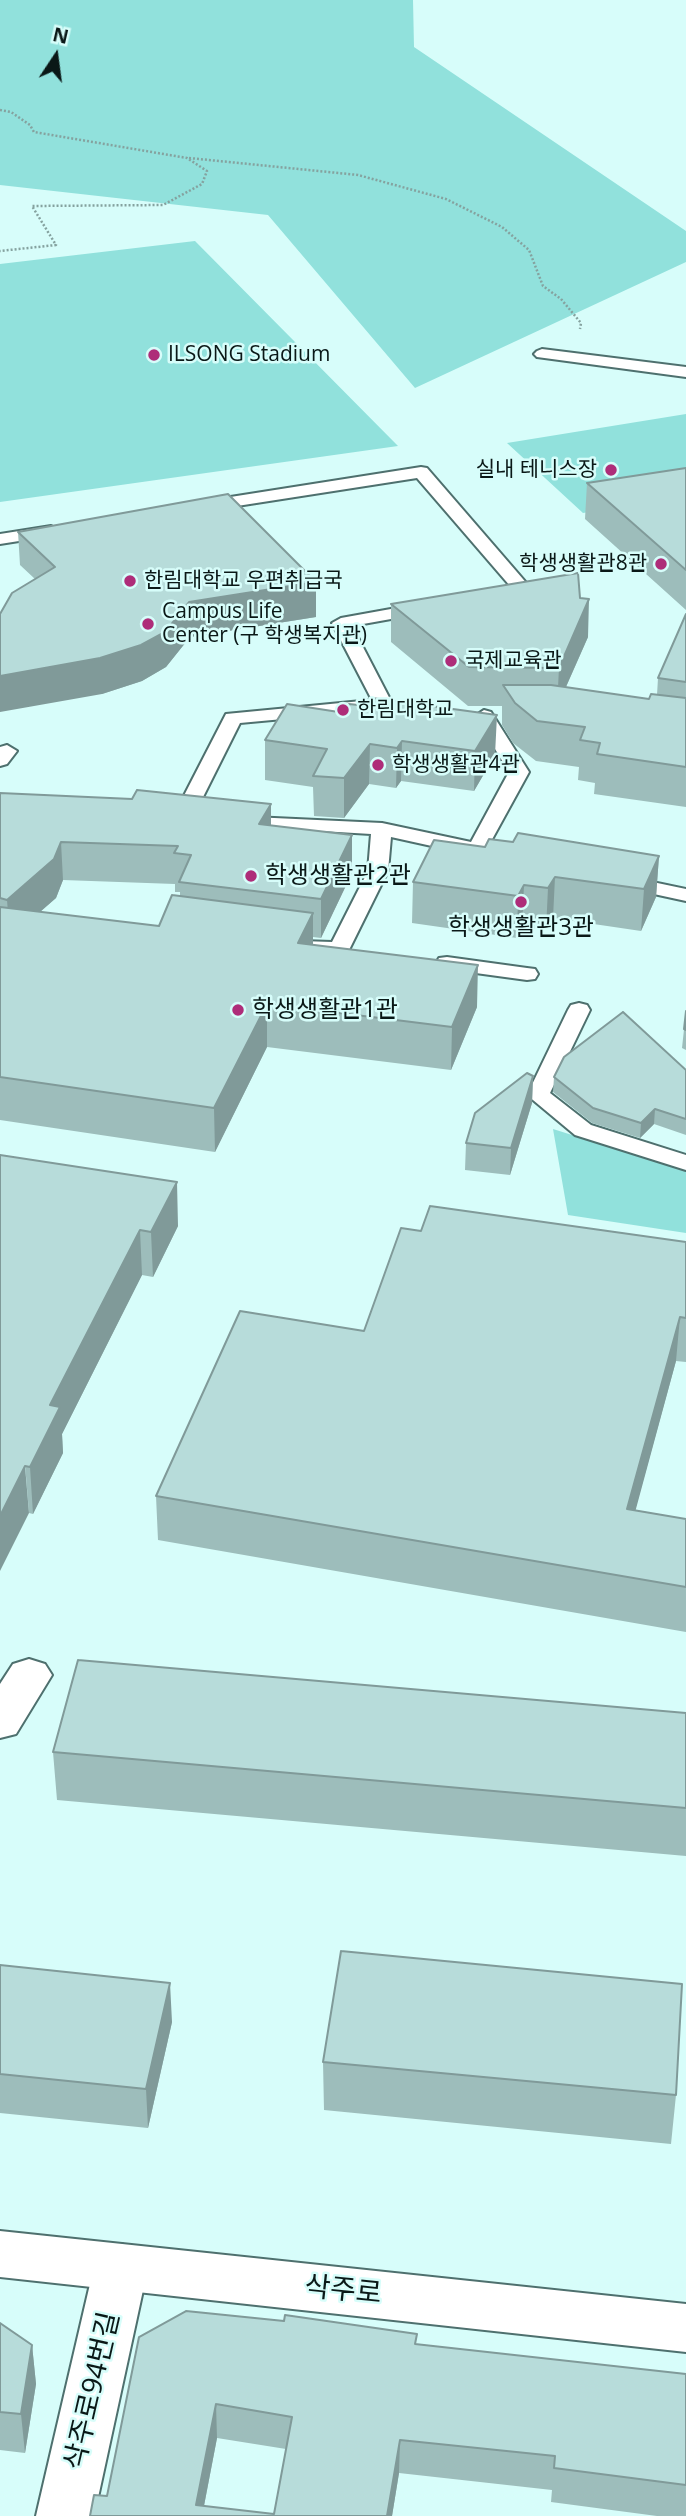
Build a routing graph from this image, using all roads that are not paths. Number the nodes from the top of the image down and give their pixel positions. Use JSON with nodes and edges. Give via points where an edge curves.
{"nodes":[{"id":1,"x":542,"y":354,"type":"dead end"},
{"id":2,"x":686,"y":372,"type":"edge"},
{"id":3,"x":190,"y":509,"type":"edge"},
{"id":4,"x":68,"y":528,"type":"edge"},
{"id":5,"x":0,"y":539,"type":"edge"},
{"id":6,"x":484,"y":597,"type":"edge"},
{"id":7,"x":445,"y":604,"type":"edge"},
{"id":8,"x":384,"y":705,"type":"junction"},
{"id":9,"x":409,"y":708,"type":"edge"},
{"id":10,"x":459,"y":713,"type":"edge"},
{"id":11,"x":484,"y":716,"type":"junction"},
{"id":12,"x":510,"y":716,"type":"edge"},
{"id":13,"x":157,"y":816,"type":"edge"},
{"id":14,"x":183,"y":817,"type":"junction"},
{"id":15,"x":382,"y":829,"type":"junction"},
{"id":16,"x":477,"y":850,"type":"junction"},
{"id":17,"x":503,"y":856,"type":"edge"},
{"id":18,"x":611,"y":880,"type":"edge"},
{"id":19,"x":686,"y":895,"type":"edge"},
{"id":20,"x":286,"y":943,"type":"edge"},
{"id":21,"x":339,"y":949,"type":"junction"},
{"id":22,"x":366,"y":953,"type":"edge"},
{"id":23,"x":419,"y":960,"type":"edge"},
{"id":24,"x":527,"y":974,"type":"dead end"},
{"id":25,"x":579,"y":1010,"type":"dead end"},
{"id":26,"x":686,"y":1163,"type":"edge"},
{"id":27,"x":29,"y":1675,"type":"dead end"},
{"id":28,"x":0,"y":1722,"type":"edge"},
{"id":29,"x":0,"y":2254,"type":"edge"},
{"id":30,"x":121,"y":2267,"type":"junction"},
{"id":31,"x":686,"y":2328,"type":"edge"},
{"id":32,"x":65,"y":2516,"type":"edge"}],
"edges":[{"from":1,"to":2,"type":"lane"},
{"from":3,"to":6,"type":"lane","via":[[421,472],[523,590]]},
{"from":4,"to":5,"type":"lane"},
{"from":7,"to":8,"type":"lane","via":[[341,623]]},
{"from":8,"to":9,"type":"lane"},
{"from":8,"to":14,"type":"lane","via":[[233,718]]},
{"from":10,"to":11,"type":"lane"},
{"from":11,"to":12,"type":"lane"},
{"from":11,"to":16,"type":"lane","via":[[519,772]]},
{"from":13,"to":14,"type":"lane"},
{"from":14,"to":15,"type":"lane"},
{"from":15,"to":16,"type":"lane"},
{"from":15,"to":21,"type":"lane","via":[[378,871]]},
{"from":16,"to":17,"type":"lane"},
{"from":18,"to":19,"type":"lane"},
{"from":20,"to":21,"type":"lane"},
{"from":21,"to":22,"type":"lane"},
{"from":23,"to":24,"type":"lane"},
{"from":25,"to":26,"type":"lane","via":[[538,1095],[583,1130]]},
{"from":27,"to":28,"type":"street"},
{"from":29,"to":30,"type":"street","name":"삭주로"},
{"from":30,"to":31,"type":"street","name":"삭주로"},
{"from":30,"to":32,"type":"street","name":"삭주로94번길"}]}
